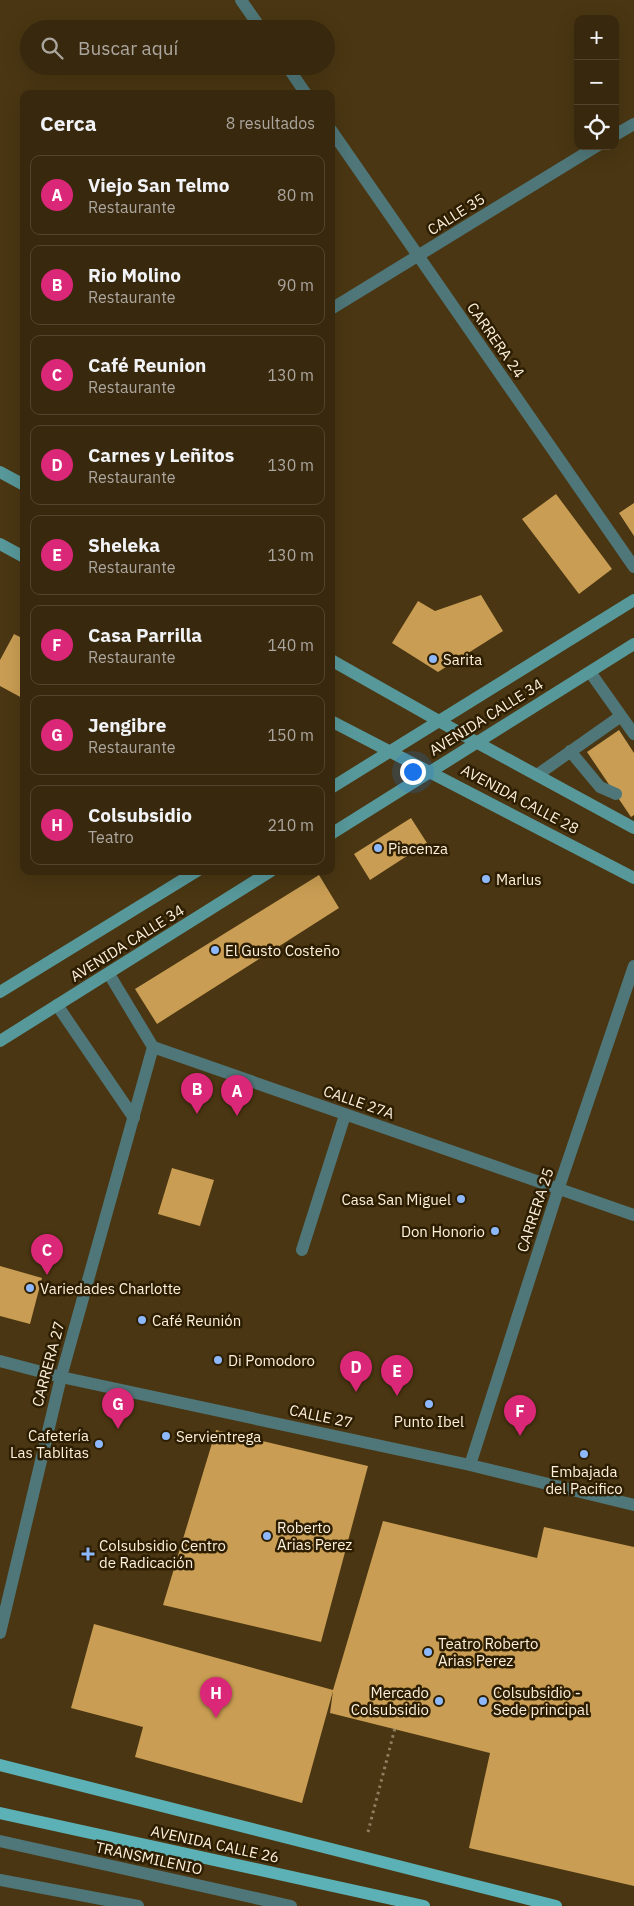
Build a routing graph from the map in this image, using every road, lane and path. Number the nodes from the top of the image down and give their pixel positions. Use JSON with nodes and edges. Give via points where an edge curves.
{"nodes":[{"id":1,"x":241,"y":0,"type":"edge"},
{"id":2,"x":255,"y":20,"type":"edge"},
{"id":3,"x":293,"y":75,"type":"edge"},
{"id":4,"x":303,"y":90,"type":"edge"},
{"id":5,"x":634,"y":124,"type":"edge"},
{"id":6,"x":619,"y":133,"type":"edge"},
{"id":7,"x":335,"y":136,"type":"edge"},
{"id":8,"x":590,"y":150,"type":"edge"},
{"id":9,"x":418,"y":256,"type":"junction"},
{"id":10,"x":335,"y":307,"type":"edge"},
{"id":11,"x":0,"y":472,"type":"edge"},
{"id":12,"x":20,"y":483,"type":"edge"},
{"id":13,"x":0,"y":544,"type":"edge"},
{"id":14,"x":20,"y":555,"type":"edge"},
{"id":15,"x":634,"y":567,"type":"edge"},
{"id":16,"x":634,"y":600,"type":"edge"},
{"id":17,"x":634,"y":644,"type":"edge"},
{"id":18,"x":335,"y":662,"type":"edge"},
{"id":19,"x":590,"y":672,"type":"junction"},
{"id":20,"x":621,"y":716,"type":"junction"},
{"id":21,"x":439,"y":721,"type":"junction"},
{"id":22,"x":335,"y":723,"type":"edge"},
{"id":23,"x":634,"y":734,"type":"edge"},
{"id":24,"x":476,"y":742,"type":"junction"},
{"id":25,"x":390,"y":751,"type":"junction"},
{"id":26,"x":570,"y":751,"type":"junction"},
{"id":27,"x":429,"y":771,"type":"junction"},
{"id":28,"x":537,"y":775,"type":"junction"},
{"id":29,"x":335,"y":785,"type":"edge"},
{"id":30,"x":616,"y":794,"type":"dead end"},
{"id":31,"x":634,"y":828,"type":"edge"},
{"id":32,"x":335,"y":831,"type":"edge"},
{"id":33,"x":190,"y":875,"type":"edge"},
{"id":34,"x":265,"y":875,"type":"edge"},
{"id":35,"x":634,"y":878,"type":"edge"},
{"id":36,"x":634,"y":966,"type":"edge"},
{"id":37,"x":109,"y":974,"type":"junction"},
{"id":38,"x":0,"y":992,"type":"edge"},
{"id":39,"x":57,"y":1005,"type":"junction"},
{"id":40,"x":0,"y":1041,"type":"edge"},
{"id":41,"x":154,"y":1047,"type":"junction"},
{"id":42,"x":345,"y":1115,"type":"junction"},
{"id":43,"x":134,"y":1118,"type":"junction"},
{"id":44,"x":558,"y":1190,"type":"junction"},
{"id":45,"x":634,"y":1216,"type":"edge"},
{"id":46,"x":302,"y":1250,"type":"dead end"},
{"id":47,"x":0,"y":1361,"type":"edge"},
{"id":48,"x":61,"y":1377,"type":"junction"},
{"id":49,"x":470,"y":1465,"type":"junction"},
{"id":50,"x":634,"y":1505,"type":"edge"},
{"id":51,"x":0,"y":1633,"type":"edge"},
{"id":52,"x":395,"y":1728,"type":"dead end"},
{"id":53,"x":0,"y":1765,"type":"edge"},
{"id":54,"x":0,"y":1813,"type":"edge"},
{"id":55,"x":368,"y":1832,"type":"dead end"},
{"id":56,"x":0,"y":1842,"type":"edge"},
{"id":57,"x":0,"y":1880,"type":"edge"},
{"id":58,"x":138,"y":1906,"type":"edge"},
{"id":59,"x":291,"y":1906,"type":"edge"},
{"id":60,"x":424,"y":1906,"type":"edge"},
{"id":61,"x":556,"y":1906,"type":"edge"}],
"edges":[{"from":1,"to":2,"type":"street"},
{"from":3,"to":4,"type":"street"},
{"from":5,"to":6,"type":"street"},
{"from":7,"to":9,"type":"street","name":"CARRERA 24"},
{"from":8,"to":9,"type":"street","name":"CALLE 35"},
{"from":9,"to":10,"type":"street","name":"CALLE 35"},
{"from":9,"to":15,"type":"street","name":"CARRERA 24"},
{"from":11,"to":12,"type":"main road"},
{"from":13,"to":14,"type":"main road"},
{"from":16,"to":21,"type":"main road","name":"AVENIDA CALLE 34"},
{"from":17,"to":19,"type":"main road","name":"AVENIDA CALLE 34"},
{"from":18,"to":21,"type":"main road","name":"AVENIDA CALLE 28"},
{"from":19,"to":20,"type":"street"},
{"from":19,"to":24,"type":"main road","name":"AVENIDA CALLE 34"},
{"from":20,"to":23,"type":"street"},
{"from":20,"to":26,"type":"street"},
{"from":21,"to":24,"type":"main road","name":"AVENIDA CALLE 28"},
{"from":21,"to":25,"type":"main road","name":"AVENIDA CALLE 34"},
{"from":22,"to":25,"type":"main road","name":"AVENIDA CALLE 28"},
{"from":24,"to":27,"type":"main road","name":"AVENIDA CALLE 34"},
{"from":24,"to":28,"type":"main road","name":"AVENIDA CALLE 28"},
{"from":25,"to":27,"type":"main road","name":"AVENIDA CALLE 28"},
{"from":25,"to":29,"type":"main road","name":"AVENIDA CALLE 34"},
{"from":26,"to":28,"type":"street"},
{"from":26,"to":30,"type":"street","via":[[600,787]]},
{"from":27,"to":32,"type":"main road","name":"AVENIDA CALLE 34"},
{"from":27,"to":35,"type":"main road","name":"AVENIDA CALLE 28"},
{"from":28,"to":31,"type":"main road","name":"AVENIDA CALLE 28"},
{"from":33,"to":38,"type":"main road","name":"AVENIDA CALLE 34"},
{"from":34,"to":37,"type":"main road","name":"AVENIDA CALLE 34"},
{"from":36,"to":44,"type":"street","name":"CARRERA 25"},
{"from":37,"to":39,"type":"main road","name":"AVENIDA CALLE 34"},
{"from":37,"to":41,"type":"street"},
{"from":39,"to":40,"type":"main road","name":"AVENIDA CALLE 34"},
{"from":39,"to":43,"type":"street"},
{"from":41,"to":42,"type":"street","name":"CALLE 27A"},
{"from":41,"to":43,"type":"street","name":"CARRERA 27"},
{"from":42,"to":44,"type":"street","name":"CALLE 27A"},
{"from":42,"to":46,"type":"street"},
{"from":43,"to":48,"type":"street","name":"CARRERA 27"},
{"from":44,"to":45,"type":"street","name":"CALLE 27A"},
{"from":44,"to":49,"type":"street","name":"CARRERA 25"},
{"from":47,"to":48,"type":"street","name":"CALLE 27"},
{"from":48,"to":49,"type":"street","name":"CALLE 27"},
{"from":48,"to":51,"type":"street","name":"CARRERA 27"},
{"from":49,"to":50,"type":"street","name":"CALLE 27"},
{"from":52,"to":55,"type":"path"},
{"from":53,"to":61,"type":"main road"},
{"from":54,"to":60,"type":"main road","name":"AVENIDA CALLE 26"},
{"from":56,"to":59,"type":"street","name":"TRANSMILENIO"},
{"from":57,"to":58,"type":"street"}]}
